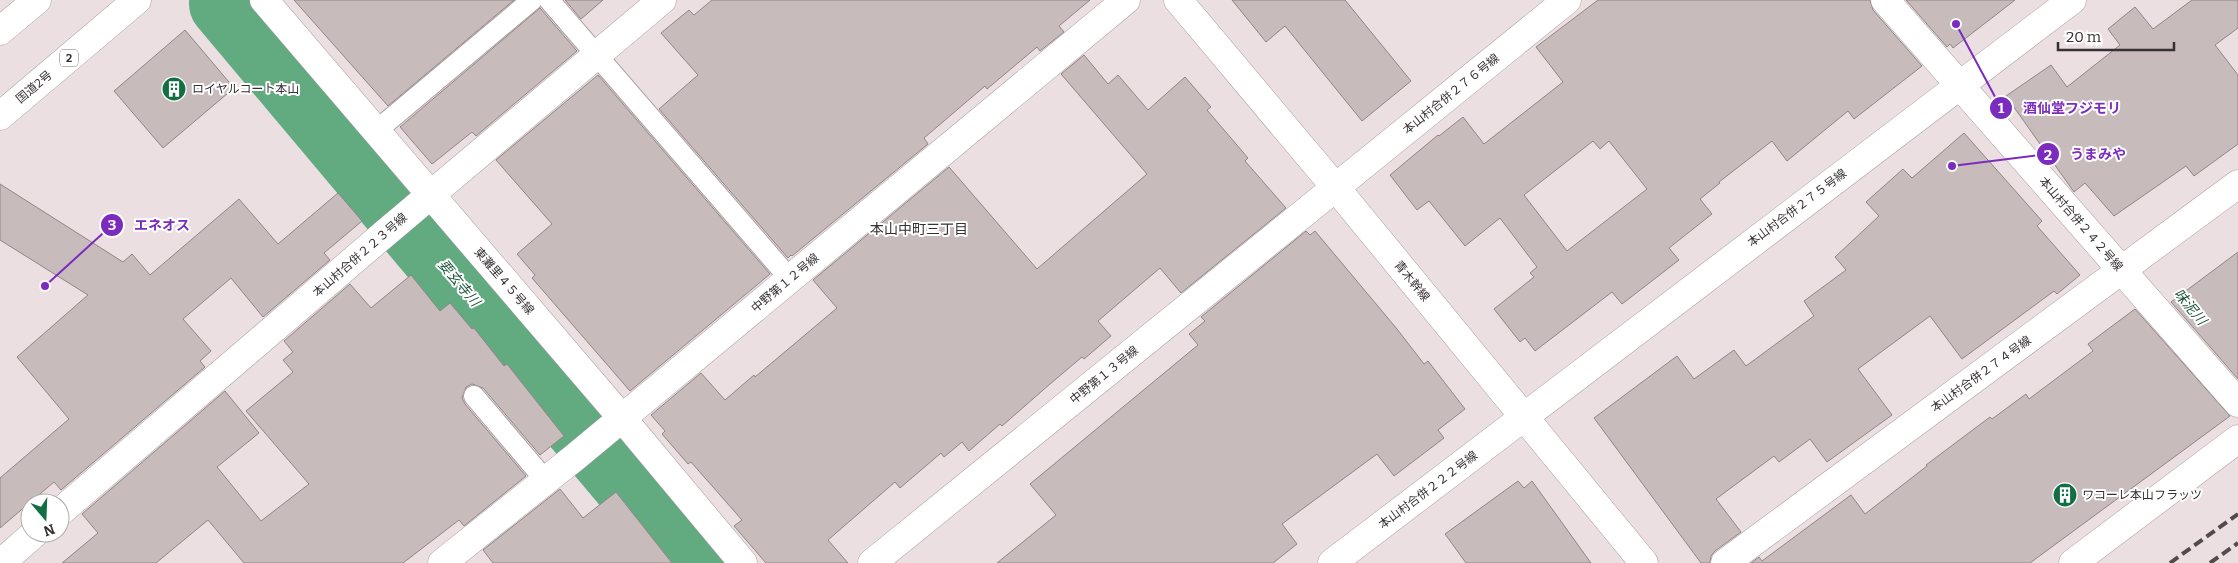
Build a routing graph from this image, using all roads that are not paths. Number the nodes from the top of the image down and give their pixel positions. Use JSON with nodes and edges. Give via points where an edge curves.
{"nodes":[{"id":1,"x":37,"y":0,"type":"edge"},
{"id":2,"x":137,"y":0,"type":"edge"},
{"id":3,"x":264,"y":0,"type":"edge"},
{"id":4,"x":532,"y":0,"type":"edge"},
{"id":5,"x":549,"y":0,"type":"edge"},
{"id":6,"x":662,"y":0,"type":"edge"},
{"id":7,"x":1126,"y":0,"type":"edge"},
{"id":8,"x":1178,"y":0,"type":"edge"},
{"id":9,"x":1567,"y":0,"type":"edge"},
{"id":10,"x":1885,"y":0,"type":"edge"},
{"id":11,"x":2072,"y":0,"type":"edge"},
{"id":12,"x":0,"y":31,"type":"edge"},
{"id":13,"x":596,"y":55,"type":"junction"},
{"id":14,"x":1958,"y":85,"type":"junction"},
{"id":15,"x":0,"y":116,"type":"edge"},
{"id":16,"x":376,"y":131,"type":"junction"},
{"id":17,"x":2238,"y":184,"type":"edge"},
{"id":18,"x":1336,"y":188,"type":"junction"},
{"id":19,"x":430,"y":195,"type":"junction"},
{"id":20,"x":2122,"y":270,"type":"junction"},
{"id":21,"x":790,"y":279,"type":"junction"},
{"id":22,"x":474,"y":396,"type":"dead end"},
{"id":23,"x":2238,"y":403,"type":"edge"},
{"id":24,"x":622,"y":418,"type":"junction"},
{"id":25,"x":1524,"y":418,"type":"junction"},
{"id":26,"x":2238,"y":439,"type":"edge"},
{"id":27,"x":546,"y":481,"type":"junction"},
{"id":28,"x":70,"y":503,"type":"edge"},
{"id":29,"x":24,"y":543,"type":"edge"},
{"id":30,"x":0,"y":563,"type":"edge"},
{"id":31,"x":442,"y":563,"type":"edge"},
{"id":32,"x":743,"y":563,"type":"edge"},
{"id":33,"x":872,"y":563,"type":"edge"},
{"id":34,"x":1332,"y":563,"type":"edge"},
{"id":35,"x":1644,"y":563,"type":"edge"},
{"id":36,"x":1725,"y":563,"type":"edge"},
{"id":37,"x":2073,"y":563,"type":"edge"}],
"edges":[{"from":1,"to":12,"type":"main road"},
{"from":2,"to":15,"type":"main road","name":"国道2号","number":"2"},
{"from":3,"to":16,"type":"main road","name":"東灘里４５号線"},
{"from":4,"to":16,"type":"lane"},
{"from":5,"to":13,"type":"lane"},
{"from":6,"to":13,"type":"main road","name":"本山村合併２２３号線"},
{"from":7,"to":21,"type":"main road","name":"中野第１２号線"},
{"from":8,"to":18,"type":"main road","name":"青木幹線"},
{"from":9,"to":18,"type":"main road","name":"本山村合併２７６号線"},
{"from":10,"to":14,"type":"main road","name":"本山村合併２４２号線"},
{"from":11,"to":14,"type":"main road","name":"本山村合併２７５号線"},
{"from":13,"to":19,"type":"main road","name":"本山村合併２２３号線"},
{"from":13,"to":21,"type":"lane"},
{"from":14,"to":20,"type":"main road","name":"本山村合併２４２号線"},
{"from":14,"to":25,"type":"main road","name":"本山村合併２７５号線"},
{"from":16,"to":19,"type":"main road","name":"東灘里４５号線"},
{"from":17,"to":20,"type":"main road","name":"本山村合併２７４号線"},
{"from":18,"to":25,"type":"main road","name":"青木幹線"},
{"from":18,"to":33,"type":"main road","name":"中野第１３号線"},
{"from":19,"to":24,"type":"main road","name":"東灘里４５号線"},
{"from":19,"to":28,"type":"main road","name":"本山村合併２２３号線"},
{"from":20,"to":23,"type":"main road","name":"本山村合併２４２号線"},
{"from":20,"to":36,"type":"main road","name":"本山村合併２７４号線"},
{"from":21,"to":24,"type":"main road","name":"中野第１２号線"},
{"from":22,"to":27,"type":"lane"},
{"from":24,"to":27,"type":"main road","name":"中野第１２号線"},
{"from":24,"to":32,"type":"main road","name":"東灘里４５号線"},
{"from":25,"to":34,"type":"main road","name":"本山村合併２２２号線"},
{"from":25,"to":35,"type":"main road","name":"青木幹線"},
{"from":26,"to":37,"type":"main road"},
{"from":27,"to":31,"type":"main road","name":"中野第１２号線"},
{"from":29,"to":30,"type":"main road"}]}
